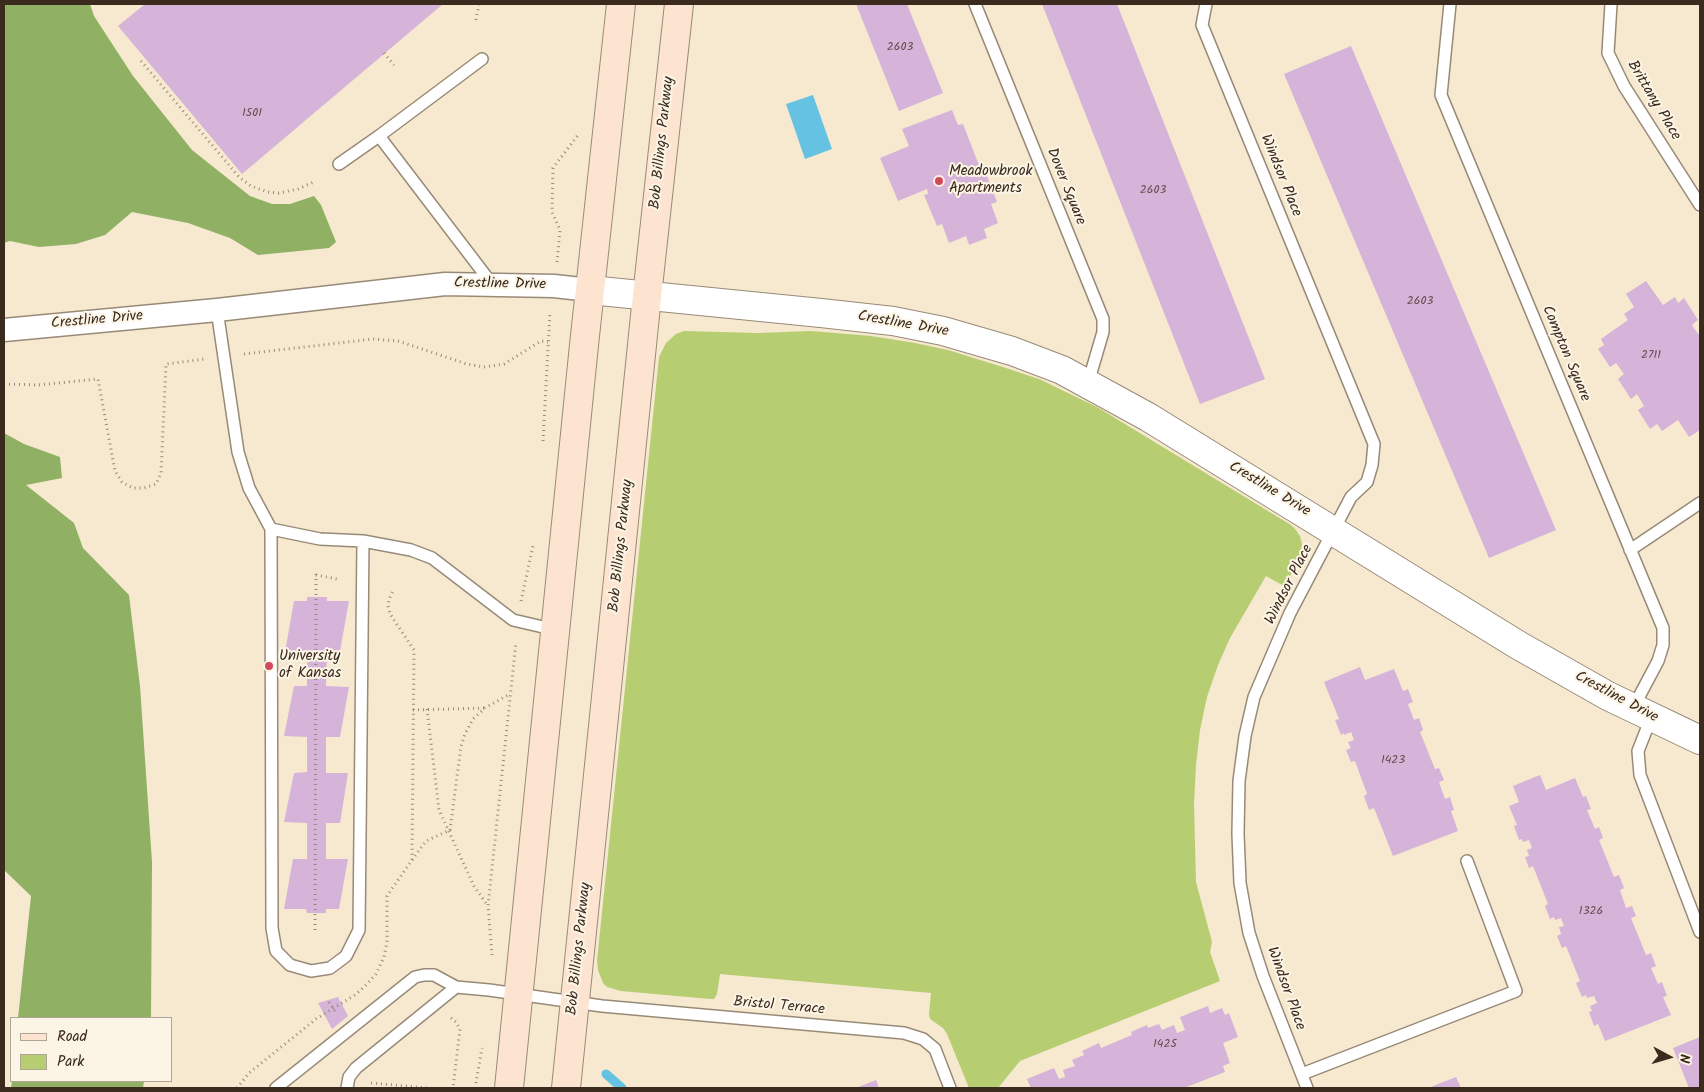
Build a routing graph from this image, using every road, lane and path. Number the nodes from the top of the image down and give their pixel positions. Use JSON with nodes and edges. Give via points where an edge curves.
{"nodes":[{"id":1,"x":479,"y":4,"type":"edge"},
{"id":2,"x":621,"y":4,"type":"edge"},
{"id":3,"x":678,"y":4,"type":"edge"},
{"id":4,"x":975,"y":4,"type":"edge"},
{"id":5,"x":1206,"y":4,"type":"edge"},
{"id":6,"x":1450,"y":4,"type":"edge"},
{"id":7,"x":1610,"y":4,"type":"edge"},
{"id":8,"x":476,"y":20,"type":"dead end"},
{"id":9,"x":384,"y":54,"type":"dead end"},
{"id":10,"x":482,"y":58,"type":"dead end"},
{"id":11,"x":141,"y":61,"type":"dead end"},
{"id":12,"x":394,"y":65,"type":"dead end"},
{"id":13,"x":581,"y":131,"type":"dead end"},
{"id":14,"x":379,"y":136,"type":"junction"},
{"id":15,"x":339,"y":164,"type":"dead end"},
{"id":16,"x":314,"y":182,"type":"dead end"},
{"id":17,"x":1700,"y":205,"type":"edge"},
{"id":18,"x":558,"y":252,"type":"dead end"},
{"id":19,"x":492,"y":284,"type":"junction"},
{"id":20,"x":590,"y":290,"type":"junction"},
{"id":21,"x":647,"y":296,"type":"junction"},
{"id":22,"x":217,"y":310,"type":"junction"},
{"id":23,"x":549,"y":319,"type":"dead end"},
{"id":24,"x":4,"y":330,"type":"edge"},
{"id":25,"x":1088,"y":383,"type":"junction"},
{"id":26,"x":543,"y":449,"type":"dead end"},
{"id":27,"x":1700,"y":503,"type":"edge"},
{"id":28,"x":271,"y":529,"type":"junction"},
{"id":29,"x":1334,"y":530,"type":"junction"},
{"id":30,"x":363,"y":541,"type":"junction"},
{"id":31,"x":533,"y":544,"type":"dead end"},
{"id":32,"x":1630,"y":550,"type":"junction"},
{"id":33,"x":337,"y":578,"type":"dead end"},
{"id":34,"x":521,"y":600,"type":"dead end"},
{"id":35,"x":556,"y":630,"type":"junction"},
{"id":36,"x":516,"y":648,"type":"dead end"},
{"id":37,"x":510,"y":694,"type":"junction"},
{"id":38,"x":485,"y":708,"type":"junction"},
{"id":39,"x":414,"y":710,"type":"dead end"},
{"id":40,"x":426,"y":710,"type":"junction"},
{"id":41,"x":1642,"y":713,"type":"junction"},
{"id":42,"x":1700,"y":740,"type":"edge"},
{"id":43,"x":450,"y":830,"type":"junction"},
{"id":44,"x":412,"y":860,"type":"dead end"},
{"id":45,"x":1466,"y":861,"type":"dead end"},
{"id":46,"x":488,"y":906,"type":"junction"},
{"id":47,"x":315,"y":930,"type":"dead end"},
{"id":48,"x":1700,"y":932,"type":"edge"},
{"id":49,"x":492,"y":960,"type":"dead end"},
{"id":50,"x":456,"y":987,"type":"junction"},
{"id":51,"x":519,"y":994,"type":"junction"},
{"id":52,"x":329,"y":1002,"type":"dead end"},
{"id":53,"x":575,"y":1002,"type":"junction"},
{"id":54,"x":443,"y":1018,"type":"dead end"},
{"id":55,"x":341,"y":1020,"type":"dead end"},
{"id":56,"x":483,"y":1040,"type":"dead end"},
{"id":57,"x":1302,"y":1074,"type":"junction"},
{"id":58,"x":369,"y":1078,"type":"dead end"},
{"id":59,"x":276,"y":1088,"type":"edge"},
{"id":60,"x":347,"y":1088,"type":"edge"},
{"id":61,"x":428,"y":1088,"type":"edge"},
{"id":62,"x":453,"y":1088,"type":"edge"},
{"id":63,"x":475,"y":1088,"type":"edge"},
{"id":64,"x":509,"y":1088,"type":"edge"},
{"id":65,"x":566,"y":1088,"type":"edge"},
{"id":66,"x":950,"y":1088,"type":"edge"},
{"id":67,"x":1308,"y":1088,"type":"edge"}],
"edges":[{"from":1,"to":8,"type":"path"},
{"from":2,"to":20,"type":"main road"},
{"from":3,"to":21,"type":"main road","name":"Bob Billings Parkway"},
{"from":4,"to":25,"type":"lane","name":"Dover Square","via":[[1103,319],[1103,332]]},
{"from":5,"to":29,"type":"lane","name":"Windsor Place","via":[[1202,25],[1374,444],[1367,482],[1352,497]]},
{"from":6,"to":32,"type":"lane","name":"Compton Square","via":[[1441,96]]},
{"from":7,"to":17,"type":"lane","name":"Brittany Place","via":[[1608,53],[1624,86]]},
{"from":9,"to":12,"type":"path"},
{"from":10,"to":14,"type":"lane"},
{"from":11,"to":16,"type":"path","via":[[239,177],[251,186],[279,193]]},
{"from":13,"to":18,"type":"path","via":[[553,168],[552,212],[560,230]]},
{"from":14,"to":15,"type":"lane"},
{"from":14,"to":19,"type":"lane"},
{"from":19,"to":20,"type":"street","name":"Crestline Drive"},
{"from":19,"to":22,"type":"street","name":"Crestline Drive","via":[[445,284]]},
{"from":20,"to":21,"type":"street","name":"Crestline Drive"},
{"from":20,"to":35,"type":"main road"},
{"from":21,"to":25,"type":"street","name":"Crestline Drive","via":[[893,321],[943,331],[1012,351]]},
{"from":21,"to":53,"type":"main road","name":"Bob Billings Parkway"},
{"from":22,"to":24,"type":"street","name":"Crestline Drive"},
{"from":22,"to":28,"type":"lane","via":[[238,452],[249,488]]},
{"from":23,"to":26,"type":"path"},
{"from":25,"to":29,"type":"street","name":"Crestline Drive"},
{"from":27,"to":32,"type":"lane"},
{"from":28,"to":30,"type":"lane","via":[[320,539]]},
{"from":28,"to":30,"type":"lane","via":[[272,928],[276,951],[290,966],[311,971],[330,968],[346,956],[359,930]]},
{"from":29,"to":41,"type":"street","name":"Crestline Drive","via":[[1518,645]]},
{"from":29,"to":57,"type":"lane","name":"Windsor Place","via":[[1290,613],[1254,697],[1239,781],[1240,883],[1249,933]]},
{"from":30,"to":35,"type":"lane","via":[[411,550],[432,558],[513,620]]},
{"from":31,"to":34,"type":"path"},
{"from":32,"to":41,"type":"lane","name":"Compton Square","via":[[1663,628],[1663,645]]},
{"from":33,"to":47,"type":"path","via":[[316,575]]},
{"from":35,"to":51,"type":"main road"},
{"from":36,"to":37,"type":"path"},
{"from":37,"to":38,"type":"path"},
{"from":37,"to":46,"type":"path"},
{"from":38,"to":40,"type":"path"},
{"from":38,"to":43,"type":"path","via":[[473,719],[461,746]]},
{"from":39,"to":40,"type":"path"},
{"from":40,"to":43,"type":"path","via":[[439,810]]},
{"from":41,"to":42,"type":"street","name":"Crestline Drive"},
{"from":41,"to":48,"type":"lane","name":"Compton Square","via":[[1638,751],[1640,776]]},
{"from":43,"to":44,"type":"path","via":[[426,841]]},
{"from":43,"to":46,"type":"path","via":[[474,886]]},
{"from":45,"to":57,"type":"lane","via":[[1516,991]]},
{"from":46,"to":49,"type":"path"},
{"from":50,"to":51,"type":"lane","name":"Bristol Terrace"},
{"from":50,"to":59,"type":"lane","via":[[434,975],[415,977]]},
{"from":50,"to":60,"type":"lane","via":[[356,1068],[349,1077]]},
{"from":51,"to":53,"type":"lane","name":"Bristol Terrace"},
{"from":51,"to":64,"type":"main road"},
{"from":52,"to":55,"type":"path"},
{"from":53,"to":65,"type":"main road","name":"Bob Billings Parkway"},
{"from":53,"to":66,"type":"lane","name":"Bristol Terrace","via":[[904,1033],[923,1039],[935,1049]]},
{"from":54,"to":62,"type":"path","via":[[451,1018],[460,1028]]},
{"from":56,"to":63,"type":"path"},
{"from":57,"to":67,"type":"lane","name":"Windsor Place"},
{"from":58,"to":61,"type":"path","via":[[366,1083]]}]}
